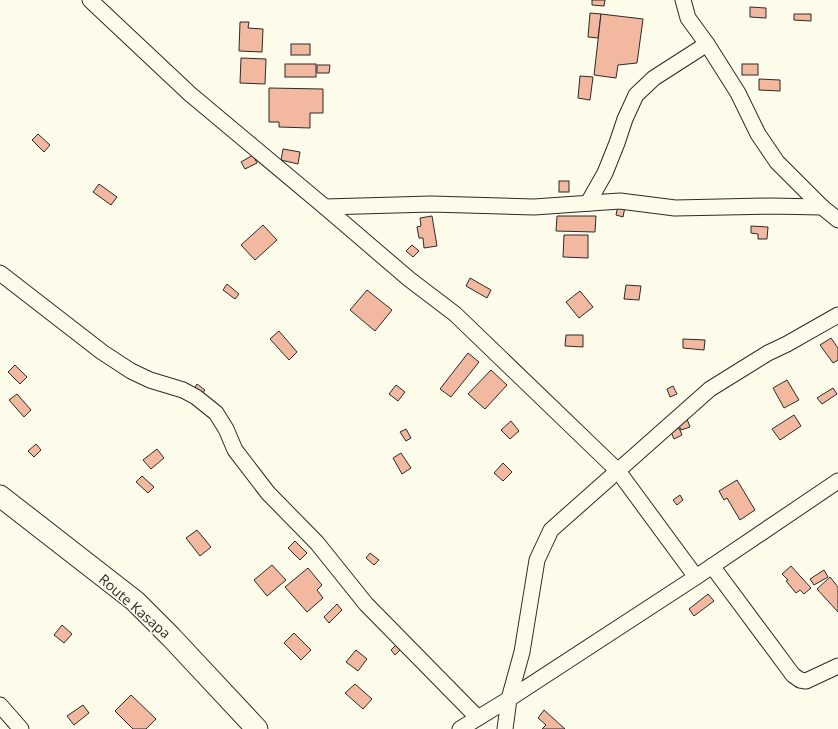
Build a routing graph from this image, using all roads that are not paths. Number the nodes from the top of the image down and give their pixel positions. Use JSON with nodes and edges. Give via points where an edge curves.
{"nodes":[{"id":1,"x":90,"y":0,"type":"edge"},
{"id":2,"x":682,"y":0,"type":"edge"},
{"id":3,"x":707,"y":44,"type":"junction"},
{"id":4,"x":588,"y":203,"type":"junction"},
{"id":5,"x":325,"y":207,"type":"junction"},
{"id":6,"x":822,"y":207,"type":"junction"},
{"id":7,"x":838,"y":220,"type":"edge"},
{"id":8,"x":0,"y":273,"type":"edge"},
{"id":9,"x":838,"y":316,"type":"edge"},
{"id":10,"x":618,"y":471,"type":"junction"},
{"id":11,"x":838,"y":481,"type":"edge"},
{"id":12,"x":0,"y":496,"type":"edge"},
{"id":13,"x":712,"y":566,"type":"junction"},
{"id":14,"x":696,"y":577,"type":"junction"},
{"id":15,"x":838,"y":666,"type":"edge"},
{"id":16,"x":509,"y":699,"type":"junction"},
{"id":17,"x":0,"y":705,"type":"edge"},
{"id":18,"x":478,"y":718,"type":"junction"},
{"id":19,"x":21,"y":729,"type":"edge"},
{"id":20,"x":257,"y":729,"type":"edge"},
{"id":21,"x":460,"y":729,"type":"edge"},
{"id":22,"x":505,"y":729,"type":"edge"}],
"edges":[{"from":1,"to":5,"type":"street","via":[[190,94]]},
{"from":2,"to":3,"type":"street","via":[[688,18]]},
{"from":3,"to":4,"type":"street","via":[[654,78],[636,96],[605,173]]},
{"from":3,"to":6,"type":"street","via":[[738,93],[758,134],[777,162]]},
{"from":4,"to":5,"type":"street","via":[[534,207],[431,204]]},
{"from":4,"to":6,"type":"street","via":[[620,201],[675,208]]},
{"from":5,"to":10,"type":"street","via":[[455,314]]},
{"from":6,"to":7,"type":"street"},
{"from":8,"to":18,"type":"street","via":[[114,360],[150,380],[183,390],[216,413],[235,450],[268,493],[317,543],[366,604]]},
{"from":9,"to":10,"type":"street","via":[[768,353],[710,389]]},
{"from":10,"to":14,"type":"street"},
{"from":10,"to":16,"type":"street","via":[[551,530],[537,560],[522,652]]},
{"from":11,"to":13,"type":"street"},
{"from":12,"to":20,"type":"main road","name":"Route Kasapa","via":[[135,601]]},
{"from":13,"to":14,"type":"street"},
{"from":13,"to":15,"type":"street","via":[[793,675],[806,681]]},
{"from":14,"to":16,"type":"street"},
{"from":16,"to":18,"type":"street"},
{"from":16,"to":22,"type":"street"},
{"from":17,"to":19,"type":"street"},
{"from":18,"to":21,"type":"street"}]}
